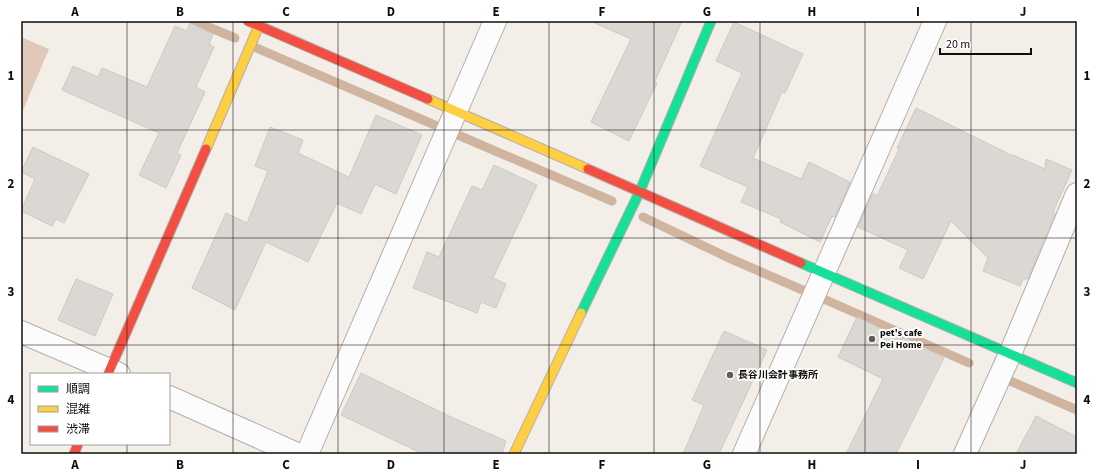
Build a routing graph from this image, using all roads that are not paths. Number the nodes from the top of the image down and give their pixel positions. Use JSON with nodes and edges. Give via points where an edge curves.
{"nodes":[{"id":1,"x":248,"y":21,"type":"edge"},
{"id":2,"x":495,"y":21,"type":"edge"},
{"id":3,"x":711,"y":21,"type":"edge"},
{"id":4,"x":935,"y":21,"type":"edge"},
{"id":5,"x":260,"y":23,"type":"edge"},
{"id":6,"x":456,"y":111,"type":"junction"},
{"id":7,"x":640,"y":191,"type":"junction"},
{"id":8,"x":1077,"y":194,"type":"edge"},
{"id":9,"x":823,"y":273,"type":"junction"},
{"id":10,"x":21,"y":332,"type":"edge"},
{"id":11,"x":1010,"y":354,"type":"junction"},
{"id":12,"x":112,"y":373,"type":"edge"},
{"id":13,"x":1077,"y":383,"type":"edge"},
{"id":14,"x":170,"y":396,"type":"edge"},
{"id":15,"x":297,"y":454,"type":"edge"},
{"id":16,"x":307,"y":454,"type":"edge"},
{"id":17,"x":514,"y":454,"type":"edge"},
{"id":18,"x":744,"y":454,"type":"edge"},
{"id":19,"x":965,"y":454,"type":"edge"}],
"edges":[{"from":1,"to":5,"type":"street"},
{"from":2,"to":6,"type":"street"},
{"from":3,"to":7,"type":"street"},
{"from":4,"to":9,"type":"street"},
{"from":5,"to":6,"type":"street"},
{"from":5,"to":12,"type":"street"},
{"from":6,"to":7,"type":"street"},
{"from":6,"to":16,"type":"street"},
{"from":7,"to":9,"type":"street"},
{"from":7,"to":17,"type":"street"},
{"from":8,"to":11,"type":"street"},
{"from":9,"to":11,"type":"street"},
{"from":9,"to":18,"type":"street"},
{"from":10,"to":12,"type":"street"},
{"from":11,"to":13,"type":"street"},
{"from":11,"to":19,"type":"street"},
{"from":14,"to":15,"type":"street"}]}
